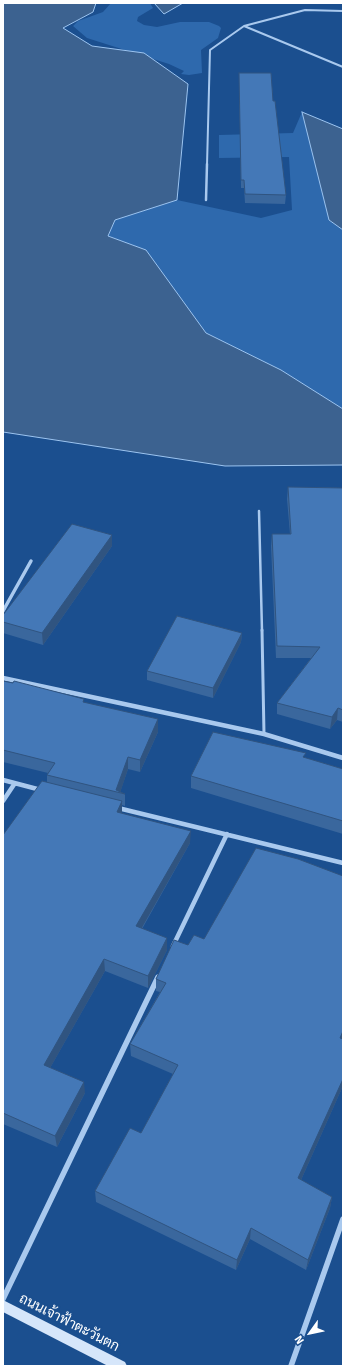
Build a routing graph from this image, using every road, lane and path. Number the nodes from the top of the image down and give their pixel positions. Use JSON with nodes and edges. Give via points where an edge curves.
{"nodes":[{"id":1,"x":343,"y":11,"type":"edge"},
{"id":2,"x":244,"y":26,"type":"junction"},
{"id":3,"x":343,"y":67,"type":"edge"},
{"id":4,"x":206,"y":200,"type":"dead end"},
{"id":5,"x":260,"y":510,"type":"dead end"},
{"id":6,"x":31,"y":561,"type":"dead end"},
{"id":7,"x":3,"y":611,"type":"edge"},
{"id":8,"x":3,"y":678,"type":"edge"},
{"id":9,"x":264,"y":734,"type":"junction"},
{"id":10,"x":343,"y":758,"type":"edge"},
{"id":11,"x":3,"y":780,"type":"edge"},
{"id":12,"x":15,"y":783,"type":"junction"},
{"id":13,"x":45,"y":791,"type":"edge"},
{"id":14,"x":3,"y":801,"type":"edge"},
{"id":15,"x":113,"y":807,"type":"edge"},
{"id":16,"x":227,"y":834,"type":"junction"},
{"id":17,"x":343,"y":863,"type":"edge"},
{"id":18,"x":172,"y":948,"type":"edge"},
{"id":19,"x":161,"y":970,"type":"edge"},
{"id":20,"x":343,"y":1219,"type":"edge"},
{"id":21,"x":3,"y":1299,"type":"edge"},
{"id":22,"x":3,"y":1306,"type":"edge"},
{"id":23,"x":121,"y":1366,"type":"edge"},
{"id":24,"x":291,"y":1366,"type":"edge"}],
"edges":[{"from":1,"to":2,"type":"street","via":[[305,10]]},
{"from":2,"to":3,"type":"street"},
{"from":2,"to":4,"type":"street","via":[[210,50]]},
{"from":5,"to":9,"type":"lane"},
{"from":6,"to":7,"type":"street"},
{"from":8,"to":9,"type":"street"},
{"from":9,"to":10,"type":"street"},
{"from":11,"to":12,"type":"street"},
{"from":12,"to":13,"type":"street"},
{"from":12,"to":14,"type":"street"},
{"from":15,"to":16,"type":"street"},
{"from":16,"to":17,"type":"street"},
{"from":16,"to":18,"type":"street"},
{"from":19,"to":21,"type":"street"},
{"from":20,"to":24,"type":"street"},
{"from":22,"to":23,"type":"main road","name":"ถนนเจ้าฟ้าตะวันตก"}]}
